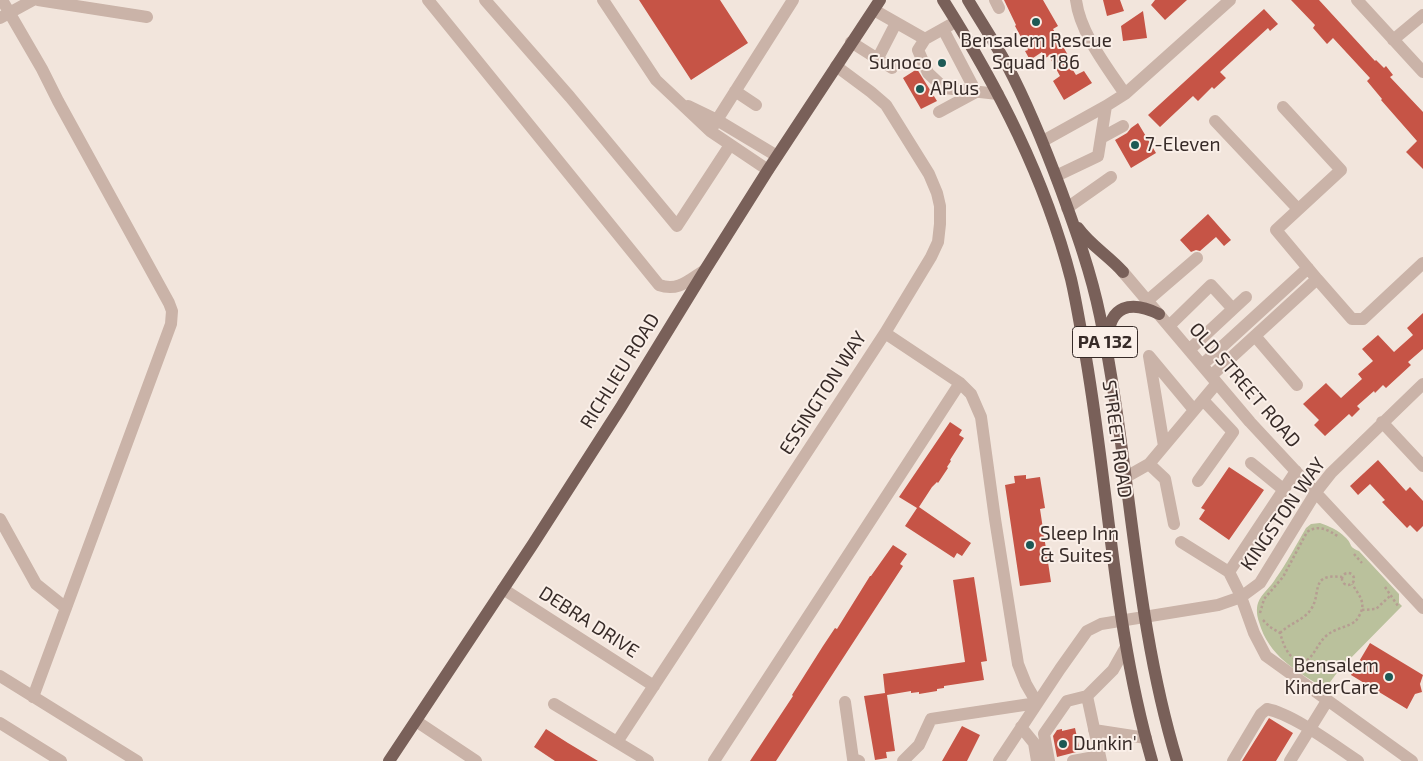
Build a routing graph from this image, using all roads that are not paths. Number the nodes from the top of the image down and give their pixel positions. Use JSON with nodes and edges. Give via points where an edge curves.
{"nodes":[{"id":1,"x":2,"y":0,"type":"edge"},
{"id":2,"x":32,"y":0,"type":"edge"},
{"id":3,"x":38,"y":0,"type":"edge"},
{"id":4,"x":428,"y":0,"type":"edge"},
{"id":5,"x":485,"y":0,"type":"edge"},
{"id":6,"x":603,"y":0,"type":"edge"},
{"id":7,"x":793,"y":0,"type":"edge"},
{"id":8,"x":943,"y":0,"type":"edge"},
{"id":9,"x":968,"y":0,"type":"edge"},
{"id":10,"x":1076,"y":0,"type":"edge"},
{"id":11,"x":1230,"y":0,"type":"edge"},
{"id":12,"x":1357,"y":0,"type":"edge"},
{"id":13,"x":877,"y":5,"type":"edge"},
{"id":14,"x":5,"y":15,"type":"edge"},
{"id":15,"x":1423,"y":15,"type":"edge"},
{"id":16,"x":147,"y":17,"type":"dead end"},
{"id":17,"x":956,"y":22,"type":"junction"},
{"id":18,"x":896,"y":23,"type":"junction"},
{"id":19,"x":943,"y":29,"type":"junction"},
{"id":20,"x":925,"y":39,"type":"junction"},
{"id":21,"x":1393,"y":40,"type":"junction"},
{"id":22,"x":852,"y":42,"type":"junction"},
{"id":23,"x":878,"y":58,"type":"junction"},
{"id":24,"x":836,"y":66,"type":"junction"},
{"id":25,"x":892,"y":68,"type":"dead end"},
{"id":26,"x":1423,"y":72,"type":"edge"},
{"id":27,"x":734,"y":91,"type":"junction"},
{"id":28,"x":976,"y":92,"type":"junction"},
{"id":29,"x":998,"y":94,"type":"junction"},
{"id":30,"x":1125,"y":94,"type":"junction"},
{"id":31,"x":677,"y":100,"type":"junction"},
{"id":32,"x":756,"y":105,"type":"dead end"},
{"id":33,"x":1106,"y":106,"type":"junction"},
{"id":34,"x":1283,"y":107,"type":"dead end"},
{"id":35,"x":939,"y":112,"type":"dead end"},
{"id":36,"x":717,"y":120,"type":"junction"},
{"id":37,"x":1215,"y":121,"type":"dead end"},
{"id":38,"x":1123,"y":126,"type":"dead end"},
{"id":39,"x":710,"y":131,"type":"junction"},
{"id":40,"x":1101,"y":138,"type":"junction"},
{"id":41,"x":1043,"y":142,"type":"junction"},
{"id":42,"x":730,"y":145,"type":"junction"},
{"id":43,"x":777,"y":156,"type":"junction"},
{"id":44,"x":768,"y":170,"type":"junction"},
{"id":45,"x":1056,"y":176,"type":"junction"},
{"id":46,"x":1111,"y":177,"type":"dead end"},
{"id":47,"x":1298,"y":209,"type":"junction"},
{"id":48,"x":1069,"y":212,"type":"junction"},
{"id":49,"x":1197,"y":258,"type":"dead end"},
{"id":50,"x":1423,"y":263,"type":"edge"},
{"id":51,"x":1308,"y":268,"type":"junction"},
{"id":52,"x":704,"y":270,"type":"junction"},
{"id":53,"x":1123,"y":272,"type":"joint"},
{"id":54,"x":1317,"y":279,"type":"junction"},
{"id":55,"x":1246,"y":297,"type":"dead end"},
{"id":56,"x":1147,"y":301,"type":"junction"},
{"id":57,"x":1233,"y":309,"type":"junction"},
{"id":58,"x":1258,"y":313,"type":"junction"},
{"id":59,"x":1158,"y":314,"type":"junction"},
{"id":60,"x":1268,"y":324,"type":"junction"},
{"id":61,"x":1169,"y":326,"type":"junction"},
{"id":62,"x":885,"y":333,"type":"junction"},
{"id":63,"x":1255,"y":336,"type":"junction"},
{"id":64,"x":1189,"y":350,"type":"junction"},
{"id":65,"x":1107,"y":355,"type":"junction"},
{"id":66,"x":1202,"y":365,"type":"junction"},
{"id":67,"x":1214,"y":380,"type":"junction"},
{"id":68,"x":960,"y":383,"type":"junction"},
{"id":69,"x":1297,"y":384,"type":"dead end"},
{"id":70,"x":1423,"y":384,"type":"edge"},
{"id":71,"x":1198,"y":405,"type":"junction"},
{"id":72,"x":1382,"y":422,"type":"junction"},
{"id":73,"x":1164,"y":446,"type":"junction"},
{"id":74,"x":1250,"y":463,"type":"dead end"},
{"id":75,"x":1149,"y":464,"type":"junction"},
{"id":76,"x":1423,"y":466,"type":"edge"},
{"id":77,"x":1296,"y":471,"type":"junction"},
{"id":78,"x":1126,"y":477,"type":"junction"},
{"id":79,"x":1198,"y":481,"type":"dead end"},
{"id":80,"x":1284,"y":490,"type":"junction"},
{"id":81,"x":1316,"y":492,"type":"junction"},
{"id":82,"x":0,"y":519,"type":"edge"},
{"id":83,"x":1174,"y":524,"type":"dead end"},
{"id":84,"x":1181,"y":542,"type":"dead end"},
{"id":85,"x":1229,"y":572,"type":"junction"},
{"id":86,"x":503,"y":589,"type":"junction"},
{"id":87,"x":1241,"y":597,"type":"junction"},
{"id":88,"x":66,"y":608,"type":"junction"},
{"id":89,"x":1423,"y":608,"type":"edge"},
{"id":90,"x":1144,"y":616,"type":"junction"},
{"id":91,"x":1122,"y":620,"type":"junction"},
{"id":92,"x":1126,"y":647,"type":"junction"},
{"id":93,"x":0,"y":676,"type":"edge"},
{"id":94,"x":654,"y":686,"type":"junction"},
{"id":95,"x":1087,"y":696,"type":"junction"},
{"id":96,"x":33,"y":697,"type":"junction"},
{"id":97,"x":1327,"y":701,"type":"junction"},
{"id":98,"x":845,"y":702,"type":"dead end"},
{"id":99,"x":1037,"y":703,"type":"junction"},
{"id":100,"x":554,"y":704,"type":"dead end"},
{"id":101,"x":416,"y":720,"type":"junction"},
{"id":102,"x":0,"y":723,"type":"edge"},
{"id":103,"x":1021,"y":727,"type":"junction"},
{"id":104,"x":1309,"y":729,"type":"junction"},
{"id":105,"x":1094,"y":730,"type":"junction"},
{"id":106,"x":1146,"y":738,"type":"junction"},
{"id":107,"x":617,"y":742,"type":"junction"},
{"id":108,"x":1100,"y":758,"type":"edge"},
{"id":109,"x":1407,"y":759,"type":"edge"},
{"id":110,"x":61,"y":761,"type":"edge"},
{"id":111,"x":138,"y":761,"type":"edge"},
{"id":112,"x":389,"y":761,"type":"edge"},
{"id":113,"x":476,"y":761,"type":"edge"},
{"id":114,"x":648,"y":761,"type":"edge"},
{"id":115,"x":714,"y":761,"type":"edge"},
{"id":116,"x":859,"y":761,"type":"edge"},
{"id":117,"x":903,"y":761,"type":"edge"},
{"id":118,"x":999,"y":761,"type":"edge"},
{"id":119,"x":1037,"y":761,"type":"edge"},
{"id":120,"x":1050,"y":761,"type":"edge"},
{"id":121,"x":1073,"y":761,"type":"edge"},
{"id":122,"x":1152,"y":761,"type":"edge"},
{"id":123,"x":1177,"y":761,"type":"edge"},
{"id":124,"x":1233,"y":761,"type":"edge"},
{"id":125,"x":1290,"y":761,"type":"edge"},
{"id":126,"x":1358,"y":761,"type":"edge"}],
"edges":[{"from":1,"to":14,"type":"street"},
{"from":2,"to":14,"type":"street"},
{"from":3,"to":16,"type":"street"},
{"from":4,"to":52,"type":"street","via":[[659,285],[673,288]]},
{"from":5,"to":42,"type":"street","via":[[677,226]]},
{"from":6,"to":31,"type":"street","via":[[656,80]]},
{"from":7,"to":27,"type":"street"},
{"from":8,"to":17,"type":"main road","name":"STREET ROAD","number":"PA 132"},
{"from":9,"to":41,"type":"main road","name":"STREET ROAD","number":"PA 132","via":[[1006,64]]},
{"from":10,"to":30,"type":"street","via":[[1078,12],[1097,52]]},
{"from":11,"to":30,"type":"street"},
{"from":12,"to":21,"type":"street"},
{"from":13,"to":18,"type":"street"},
{"from":13,"to":22,"type":"main road","name":"RICHLIEU ROAD"},
{"from":14,"to":88,"type":"street","via":[[42,69],[172,311],[171,324]]},
{"from":15,"to":21,"type":"street"},
{"from":17,"to":19,"type":"street"},
{"from":17,"to":29,"type":"main road","name":"STREET ROAD","number":"PA 132"},
{"from":18,"to":20,"type":"street"},
{"from":18,"to":23,"type":"street"},
{"from":19,"to":20,"type":"street"},
{"from":19,"to":28,"type":"street"},
{"from":20,"to":28,"type":"street","via":[[918,50],[928,73],[944,88]]},
{"from":21,"to":26,"type":"street"},
{"from":22,"to":23,"type":"street"},
{"from":22,"to":24,"type":"main road","name":"RICHLIEU ROAD"},
{"from":23,"to":25,"type":"street"},
{"from":24,"to":43,"type":"main road","name":"RICHLIEU ROAD"},
{"from":24,"to":62,"type":"street","name":"ESSINGTON WAY","via":[[886,105],[928,174],[940,206],[938,242]]},
{"from":27,"to":32,"type":"street"},
{"from":27,"to":36,"type":"street"},
{"from":28,"to":29,"type":"street"},
{"from":28,"to":35,"type":"street"},
{"from":29,"to":91,"type":"main road","name":"STREET ROAD","number":"PA 132","via":[[1043,190],[1071,281],[1094,405]]},
{"from":30,"to":33,"type":"street"},
{"from":31,"to":36,"type":"street"},
{"from":31,"to":39,"type":"street"},
{"from":33,"to":40,"type":"street"},
{"from":33,"to":41,"type":"street"},
{"from":34,"to":47,"type":"street","via":[[1341,170]]},
{"from":36,"to":39,"type":"street"},
{"from":36,"to":43,"type":"street"},
{"from":37,"to":47,"type":"street"},
{"from":38,"to":40,"type":"street"},
{"from":39,"to":42,"type":"street"},
{"from":40,"to":45,"type":"street","via":[[1098,156]]},
{"from":41,"to":45,"type":"main road","name":"STREET ROAD","number":"PA 132"},
{"from":42,"to":44,"type":"street"},
{"from":43,"to":44,"type":"main road","name":"RICHLIEU ROAD"},
{"from":44,"to":52,"type":"main road","name":"RICHLIEU ROAD"},
{"from":45,"to":48,"type":"main road","name":"STREET ROAD","number":"PA 132"},
{"from":46,"to":48,"type":"street"},
{"from":47,"to":51,"type":"street","via":[[1276,230]]},
{"from":48,"to":53,"type":"main road","via":[[1084,236]]},
{"from":48,"to":65,"type":"main road","name":"STREET ROAD","number":"PA 132","via":[[1084,252]]},
{"from":49,"to":56,"type":"street"},
{"from":50,"to":54,"type":"street","via":[[1363,318],[1352,319]]},
{"from":51,"to":54,"type":"street"},
{"from":51,"to":58,"type":"street"},
{"from":52,"to":86,"type":"main road","name":"RICHLIEU ROAD","via":[[616,415]]},
{"from":53,"to":56,"type":"street","name":"OLD STREET ROAD"},
{"from":54,"to":60,"type":"street"},
{"from":55,"to":57,"type":"street"},
{"from":56,"to":59,"type":"street","name":"OLD STREET ROAD"},
{"from":57,"to":61,"type":"street","via":[[1211,285]]},
{"from":57,"to":64,"type":"street"},
{"from":58,"to":60,"type":"street"},
{"from":58,"to":66,"type":"street"},
{"from":59,"to":61,"type":"street","name":"OLD STREET ROAD"},
{"from":59,"to":65,"type":"main road","via":[[1135,306],[1118,312],[1111,322]]},
{"from":60,"to":63,"type":"street"},
{"from":61,"to":64,"type":"street","name":"OLD STREET ROAD"},
{"from":62,"to":68,"type":"street"},
{"from":62,"to":94,"type":"street","name":"ESSINGTON WAY"},
{"from":63,"to":67,"type":"street"},
{"from":63,"to":69,"type":"street"},
{"from":64,"to":66,"type":"street","name":"OLD STREET ROAD"},
{"from":65,"to":78,"type":"main road","name":"STREET ROAD","number":"PA 132"},
{"from":66,"to":67,"type":"street","name":"OLD STREET ROAD"},
{"from":67,"to":71,"type":"street"},
{"from":67,"to":77,"type":"street","name":"OLD STREET ROAD"},
{"from":68,"to":99,"type":"street","via":[[971,394],[981,417],[1018,664]]},
{"from":68,"to":115,"type":"street"},
{"from":70,"to":72,"type":"street","name":"KINGSTON WAY"},
{"from":71,"to":73,"type":"street"},
{"from":71,"to":73,"type":"street","via":[[1149,356]]},
{"from":71,"to":79,"type":"street","via":[[1232,432]]},
{"from":72,"to":76,"type":"street"},
{"from":72,"to":81,"type":"street","name":"KINGSTON WAY","via":[[1331,472]]},
{"from":73,"to":75,"type":"street"},
{"from":74,"to":80,"type":"street"},
{"from":75,"to":78,"type":"street"},
{"from":75,"to":83,"type":"street","via":[[1166,479]]},
{"from":77,"to":80,"type":"street"},
{"from":77,"to":81,"type":"street","name":"OLD STREET ROAD"},
{"from":78,"to":90,"type":"main road","name":"STREET ROAD","number":"PA 132"},
{"from":80,"to":85,"type":"street"},
{"from":81,"to":87,"type":"street","name":"KINGSTON WAY","via":[[1260,583]]},
{"from":81,"to":89,"type":"street","name":"OLD STREET ROAD"},
{"from":82,"to":88,"type":"street","via":[[36,584]]},
{"from":84,"to":85,"type":"street"},
{"from":85,"to":87,"type":"street"},
{"from":86,"to":94,"type":"street","name":"DEBRA DRIVE"},
{"from":86,"to":101,"type":"main road","name":"RICHLIEU ROAD"},
{"from":87,"to":90,"type":"street","name":"KINGSTON WAY","via":[[1218,605]]},
{"from":87,"to":97,"type":"street","via":[[1266,656]]},
{"from":88,"to":96,"type":"street"},
{"from":90,"to":91,"type":"street","name":"KINGSTON WAY"},
{"from":90,"to":123,"type":"main road","name":"STREET ROAD","number":"PA 132"},
{"from":91,"to":92,"type":"main road","name":"STREET ROAD","number":"PA 132"},
{"from":91,"to":99,"type":"street","name":"KINGSTON WAY","via":[[1087,631]]},
{"from":92,"to":95,"type":"street","via":[[1113,670]]},
{"from":92,"to":106,"type":"main road","name":"STREET ROAD","number":"PA 132"},
{"from":93,"to":96,"type":"street"},
{"from":94,"to":107,"type":"street","name":"ESSINGTON WAY"},
{"from":95,"to":105,"type":"street"},
{"from":95,"to":120,"type":"street","via":[[1067,701],[1044,734]]},
{"from":96,"to":111,"type":"street"},
{"from":97,"to":104,"type":"street"},
{"from":97,"to":109,"type":"street"},
{"from":98,"to":116,"type":"street","via":[[853,759]]},
{"from":99,"to":103,"type":"street","name":"KINGSTON WAY"},
{"from":99,"to":117,"type":"street","via":[[931,719],[919,745]]},
{"from":100,"to":107,"type":"street"},
{"from":101,"to":112,"type":"main road","name":"RICHLIEU ROAD"},
{"from":101,"to":113,"type":"street"},
{"from":102,"to":110,"type":"street"},
{"from":103,"to":118,"type":"street","name":"KINGSTON WAY"},
{"from":103,"to":119,"type":"street","via":[[1034,743]]},
{"from":104,"to":124,"type":"street","via":[[1276,710],[1267,709]]},
{"from":104,"to":125,"type":"street"},
{"from":104,"to":126,"type":"street"},
{"from":105,"to":106,"type":"street"},
{"from":105,"to":108,"type":"street"},
{"from":106,"to":122,"type":"main road","name":"STREET ROAD","number":"PA 132"},
{"from":107,"to":114,"type":"street"},
{"from":108,"to":121,"type":"street"}]}
